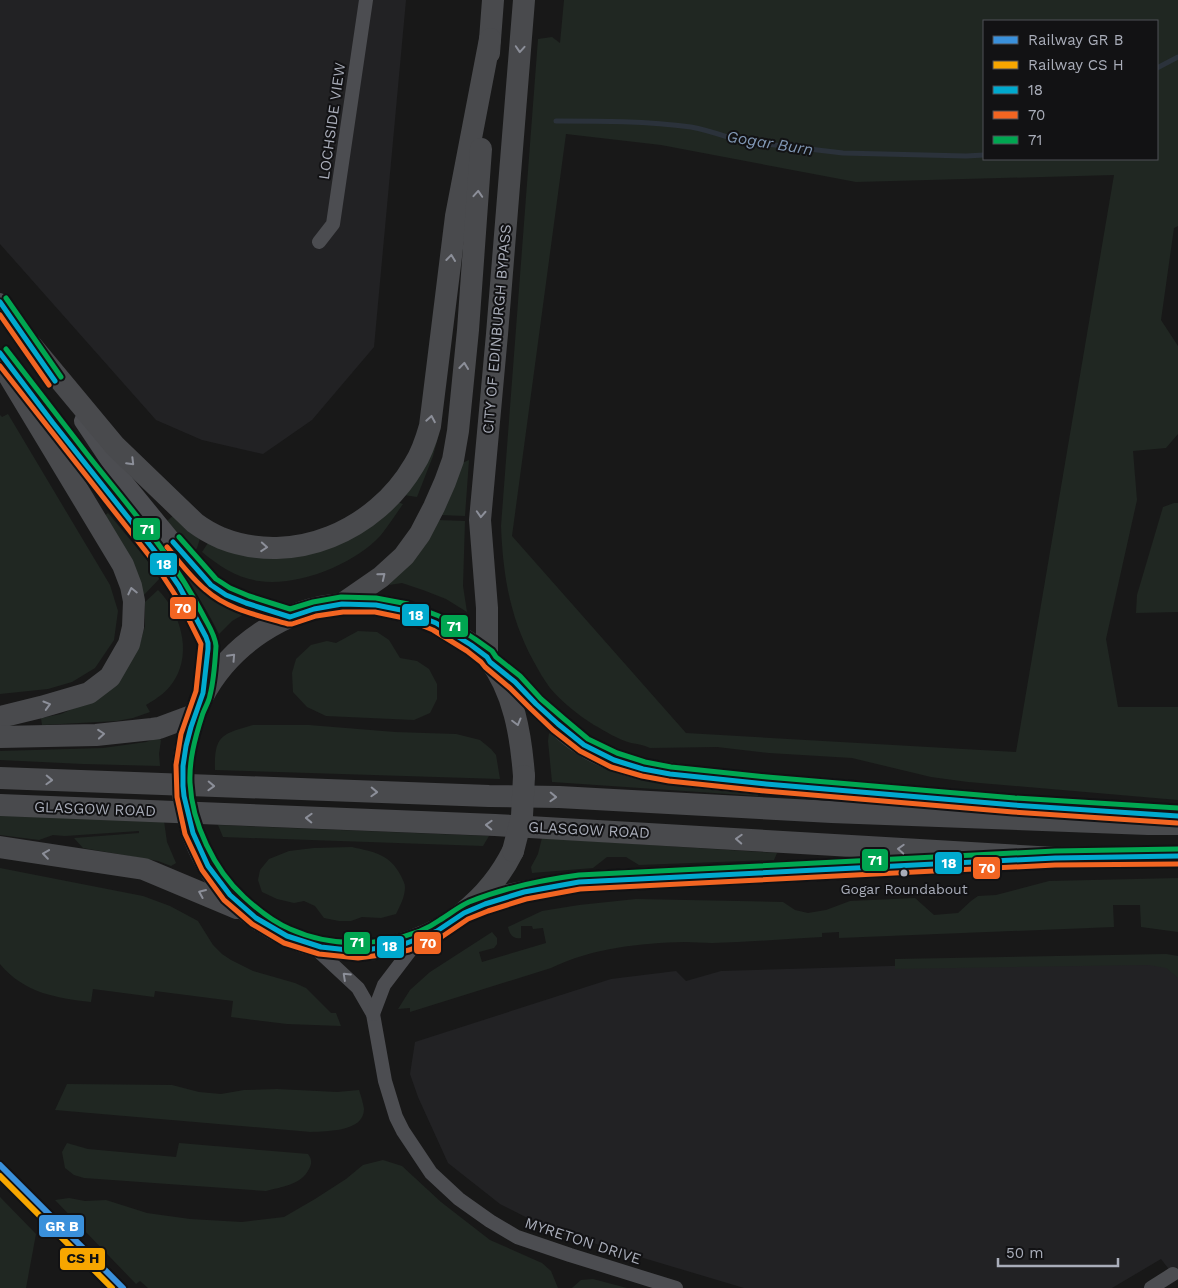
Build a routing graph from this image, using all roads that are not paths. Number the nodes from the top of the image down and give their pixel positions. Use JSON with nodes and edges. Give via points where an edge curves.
{"nodes":[{"id":1,"x":366,"y":0,"type":"edge"},
{"id":2,"x":493,"y":0,"type":"edge"},
{"id":3,"x":524,"y":0,"type":"edge"},
{"id":4,"x":490,"y":39,"type":"junction"},
{"id":5,"x":319,"y":242,"type":"dead end"},
{"id":6,"x":0,"y":302,"type":"edge"},
{"id":7,"x":31,"y":346,"type":"junction"},
{"id":8,"x":0,"y":353,"type":"edge"},
{"id":9,"x":0,"y":360,"type":"edge"},
{"id":10,"x":342,"y":604,"type":"junction"},
{"id":11,"x":290,"y":617,"type":"junction"},
{"id":12,"x":489,"y":660,"type":"junction"},
{"id":13,"x":198,"y":706,"type":"junction"},
{"id":14,"x":0,"y":717,"type":"edge"},
{"id":15,"x":0,"y":737,"type":"edge"},
{"id":16,"x":0,"y":778,"type":"edge"},
{"id":17,"x":0,"y":805,"type":"edge"},
{"id":18,"x":1178,"y":816,"type":"edge"},
{"id":19,"x":1178,"y":824,"type":"edge"},
{"id":20,"x":0,"y":847,"type":"edge"},
{"id":21,"x":1178,"y":856,"type":"edge"},
{"id":22,"x":1054,"y":858,"type":"junction"},
{"id":23,"x":468,"y":910,"type":"junction"},
{"id":24,"x":247,"y":912,"type":"junction"},
{"id":25,"x":419,"y":939,"type":"junction"},
{"id":26,"x":311,"y":945,"type":"junction"},
{"id":27,"x":373,"y":1014,"type":"junction"},
{"id":28,"x":1173,"y":1274,"type":"dead end"},
{"id":29,"x":676,"y":1288,"type":"edge"},
{"id":30,"x":1151,"y":1288,"type":"edge"}],
"edges":[{"from":1,"to":5,"type":"street","name":"LOCHSIDE VIEW","via":[[333,224]]},
{"from":2,"to":4,"type":"main road","name":"CITY OF EDINBURGH BYPASS"},
{"from":3,"to":12,"type":"main road","name":"CITY OF EDINBURGH BYPASS","one_way":true,"via":[[480,520]]},
{"from":7,"to":4,"type":"main road","one_way":true,"via":[[115,446],[195,523],[209,532],[255,547],[292,547],[332,537],[368,517],[399,487],[414,465],[430,426],[456,216]]},
{"from":10,"to":4,"type":"main road","name":"CITY OF EDINBURGH BYPASS","one_way":true,"via":[[404,556],[434,507],[453,460],[468,330]]},
{"from":6,"to":7,"type":"street"},
{"from":7,"to":11,"type":"street","via":[[121,478],[188,560],[226,595]]},
{"from":8,"to":13,"type":"street","via":[[153,549],[193,610],[208,644]]},
{"from":14,"to":9,"type":"main road","one_way":true,"via":[[90,693],[110,677],[129,644],[134,601],[124,565]]},
{"from":10,"to":11,"type":"main road"},
{"from":10,"to":12,"type":"main road","via":[[376,605],[406,611],[436,623]]},
{"from":13,"to":11,"type":"main road","one_way":true,"via":[[235,653],[257,635]]},
{"from":12,"to":18,"type":"main road","via":[[584,745],[614,760],[643,769],[766,784]]},
{"from":12,"to":23,"type":"main road","one_way":true,"bridge":true,"via":[[505,688],[519,731],[524,776],[522,816],[509,860],[490,888]]},
{"from":15,"to":13,"type":"main road","one_way":true,"via":[[96,735],[159,728]]},
{"from":13,"to":24,"type":"main road","bridge":true,"via":[[183,765],[184,795],[192,833],[217,881]]},
{"from":16,"to":19,"type":"main road","name":"GLASGOW ROAD","one_way":true},
{"from":22,"to":17,"type":"main road","name":"GLASGOW ROAD","one_way":true,"via":[[495,825]]},
{"from":24,"to":20,"type":"main road","one_way":true,"via":[[144,869]]},
{"from":21,"to":22,"type":"main road","name":"GLASGOW ROAD"},
{"from":22,"to":23,"type":"main road","via":[[579,882],[508,895]]},
{"from":23,"to":25,"type":"main road","via":[[443,928]]},
{"from":24,"to":26,"type":"main road","via":[[276,931]]},
{"from":25,"to":26,"type":"main road","via":[[375,950],[342,950]]},
{"from":25,"to":27,"type":"street","via":[[384,985]]},
{"from":27,"to":26,"type":"street","name":"MYRETON DRIVE","one_way":true,"via":[[358,988]]},
{"from":27,"to":29,"type":"street","name":"MYRETON DRIVE","via":[[385,1081],[396,1117],[431,1173],[459,1199],[517,1237]]},
{"from":28,"to":30,"type":"street"}]}
